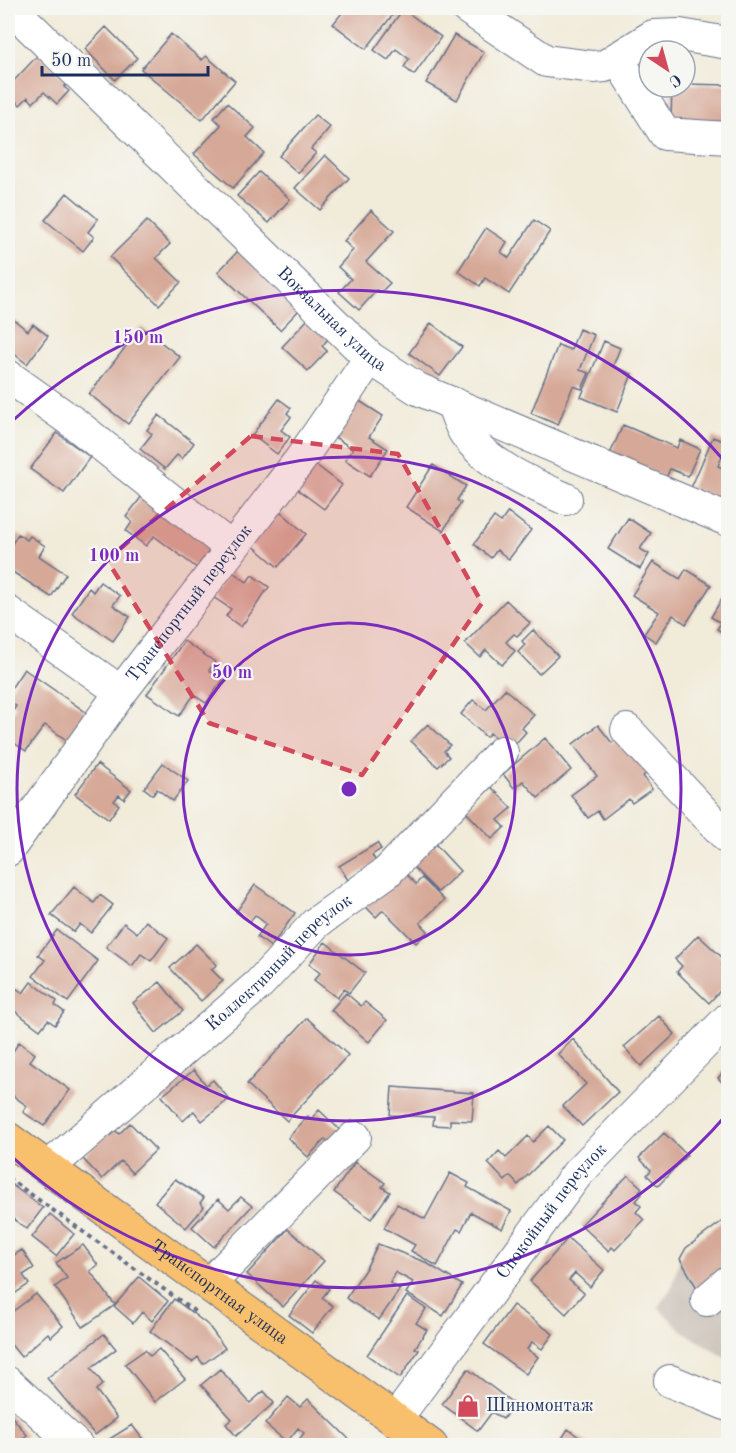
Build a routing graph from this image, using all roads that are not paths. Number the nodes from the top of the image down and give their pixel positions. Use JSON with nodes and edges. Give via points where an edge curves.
{"nodes":[{"id":1,"x":11,"y":8,"type":"edge"},
{"id":2,"x":467,"y":8,"type":"edge"},
{"id":3,"x":729,"y":43,"type":"edge"},
{"id":4,"x":617,"y":58,"type":"junction"},
{"id":5,"x":729,"y":138,"type":"edge"},
{"id":6,"x":370,"y":358,"type":"junction"},
{"id":7,"x":8,"y":376,"type":"edge"},
{"id":8,"x":452,"y":403,"type":"junction"},
{"id":9,"x":566,"y":499,"type":"dead end"},
{"id":10,"x":729,"y":520,"type":"edge"},
{"id":11,"x":230,"y":548,"type":"junction"},
{"id":12,"x":8,"y":612,"type":"edge"},
{"id":13,"x":121,"y":692,"type":"junction"},
{"id":14,"x":627,"y":730,"type":"dead end"},
{"id":15,"x":502,"y":752,"type":"dead end"},
{"id":16,"x":729,"y":838,"type":"edge"},
{"id":17,"x":8,"y":850,"type":"edge"},
{"id":18,"x":729,"y":1019,"type":"edge"},
{"id":19,"x":355,"y":1137,"type":"dead end"},
{"id":20,"x":8,"y":1139,"type":"edge"},
{"id":21,"x":49,"y":1167,"type":"junction"},
{"id":22,"x":209,"y":1284,"type":"junction"},
{"id":23,"x":670,"y":1381,"type":"dead end"},
{"id":24,"x":8,"y":1383,"type":"edge"},
{"id":25,"x":729,"y":1404,"type":"edge"},
{"id":26,"x":395,"y":1419,"type":"junction"},
{"id":27,"x":429,"y":1445,"type":"edge"},
{"id":28,"x":77,"y":1446,"type":"edge"}],
"edges":[{"from":1,"to":6,"type":"street","name":"Вокзальная улица"},
{"from":2,"to":4,"type":"street","via":[[546,60],[592,67],[605,66]]},
{"from":3,"to":4,"type":"street","via":[[680,35],[653,36]]},
{"from":4,"to":5,"type":"street","via":[[665,134]]},
{"from":6,"to":8,"type":"street","name":"Вокзальная улица","via":[[418,389]]},
{"from":6,"to":11,"type":"street","name":"Транспортный переулок","via":[[300,460]]},
{"from":7,"to":11,"type":"street","via":[[74,423]]},
{"from":8,"to":9,"type":"street","via":[[465,433],[485,453],[535,485]]},
{"from":8,"to":10,"type":"street","name":"Вокзальная улица"},
{"from":11,"to":13,"type":"street","name":"Транспортный переулок"},
{"from":12,"to":13,"type":"street"},
{"from":13,"to":17,"type":"street","name":"Транспортный переулок"},
{"from":14,"to":16,"type":"street"},
{"from":15,"to":21,"type":"street","name":"Коллективный переулок","via":[[387,872],[316,923],[259,984]]},
{"from":18,"to":26,"type":"street","name":"Спокойный переулок","via":[[578,1174]]},
{"from":19,"to":22,"type":"street"},
{"from":20,"to":21,"type":"main road","name":"Транспортная улица"},
{"from":21,"to":22,"type":"main road","name":"Транспортная улица"},
{"from":22,"to":26,"type":"main road","name":"Транспортная улица"},
{"from":23,"to":25,"type":"street"},
{"from":24,"to":28,"type":"street"},
{"from":26,"to":27,"type":"main road","name":"Транспортная улица"}]}
